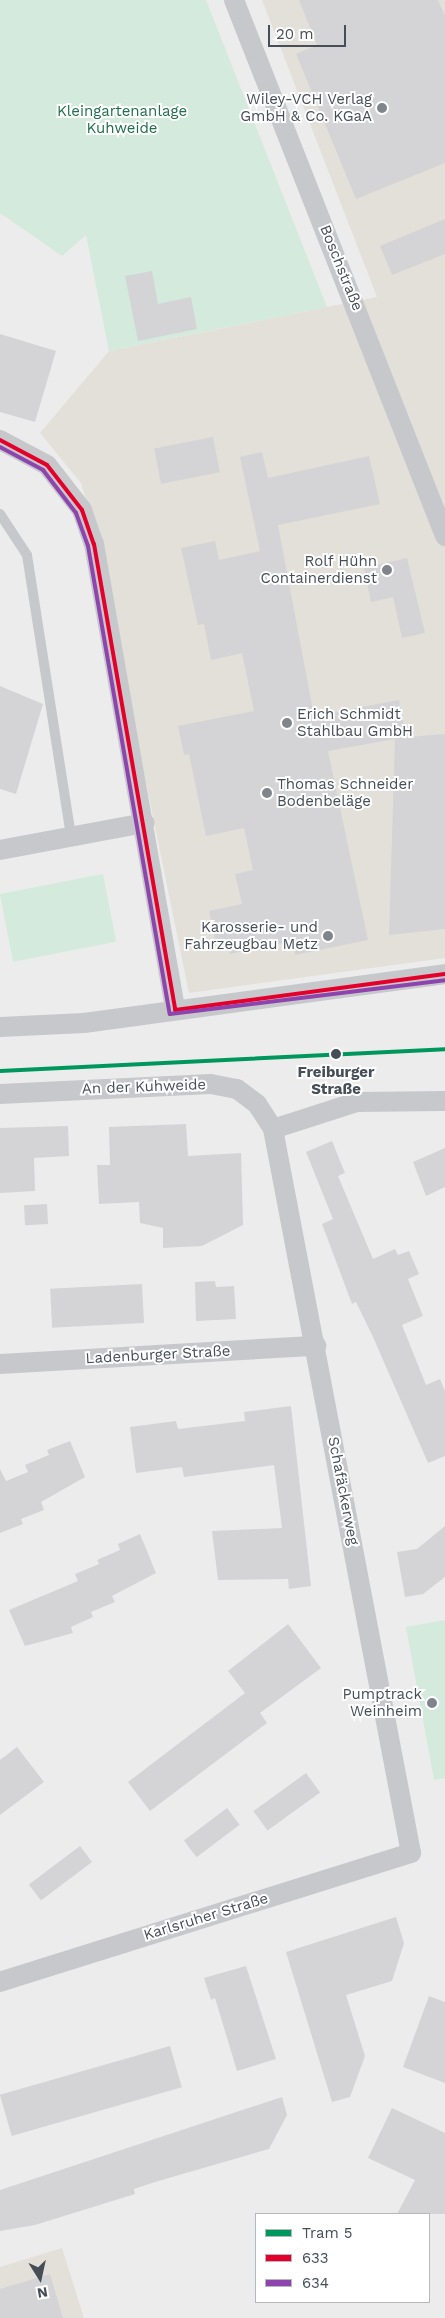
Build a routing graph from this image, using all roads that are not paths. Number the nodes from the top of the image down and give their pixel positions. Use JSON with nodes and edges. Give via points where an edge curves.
{"nodes":[{"id":1,"x":234,"y":0,"type":"edge"},
{"id":2,"x":0,"y":440,"type":"edge"},
{"id":3,"x":0,"y":514,"type":"edge"},
{"id":4,"x":445,"y":536,"type":"edge"},
{"id":5,"x":144,"y":823,"type":"junction"},
{"id":6,"x":71,"y":837,"type":"junction"},
{"id":7,"x":0,"y":850,"type":"edge"},
{"id":8,"x":445,"y":974,"type":"edge"},
{"id":9,"x":175,"y":1010,"type":"junction"},
{"id":10,"x":0,"y":1027,"type":"edge"},
{"id":11,"x":0,"y":1094,"type":"edge"},
{"id":12,"x":445,"y":1101,"type":"edge"},
{"id":13,"x":273,"y":1129,"type":"junction"},
{"id":14,"x":316,"y":1346,"type":"junction"},
{"id":15,"x":0,"y":1364,"type":"edge"},
{"id":16,"x":411,"y":1853,"type":"joint"},
{"id":17,"x":0,"y":1982,"type":"edge"}],
"edges":[{"from":1,"to":4,"type":"street","name":"Boschstraße"},
{"from":2,"to":5,"type":"street","via":[[47,465],[82,510],[94,544]]},
{"from":3,"to":6,"type":"lane","via":[[27,555]]},
{"from":5,"to":6,"type":"street"},
{"from":5,"to":9,"type":"street"},
{"from":6,"to":7,"type":"street"},
{"from":8,"to":9,"type":"street"},
{"from":9,"to":10,"type":"street","via":[[84,1023]]},
{"from":11,"to":13,"type":"street","name":"An der Kuhweide","via":[[210,1084],[238,1089],[257,1104]]},
{"from":12,"to":13,"type":"street","via":[[357,1102]]},
{"from":13,"to":14,"type":"street","name":"Schafäckerweg"},
{"from":14,"to":15,"type":"street","name":"Ladenburger Straße"},
{"from":14,"to":16,"type":"street","name":"Schafäckerweg"},
{"from":16,"to":17,"type":"street","name":"Karlsruher Straße"}]}
